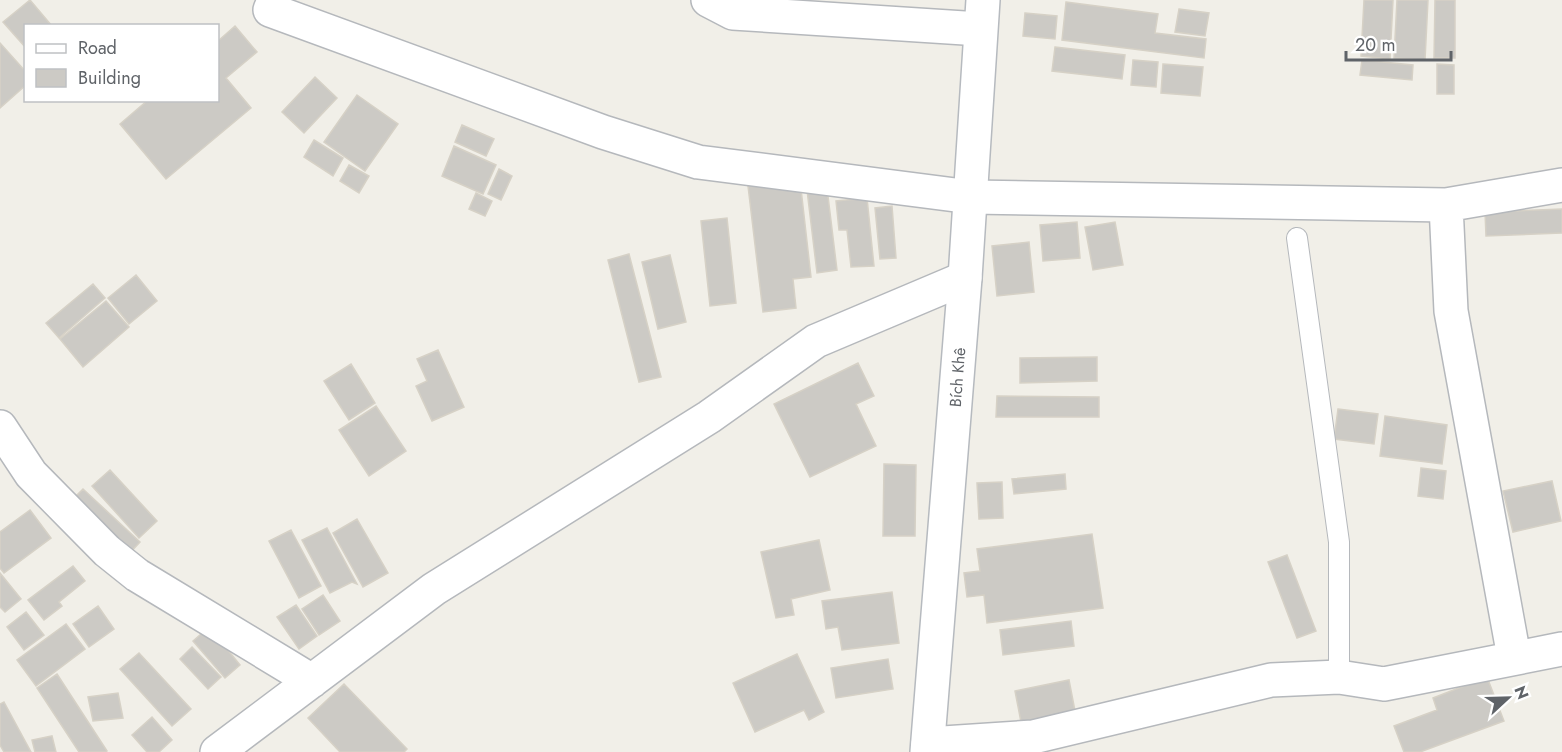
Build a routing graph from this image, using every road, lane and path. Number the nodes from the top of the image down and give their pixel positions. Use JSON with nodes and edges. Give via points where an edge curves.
{"nodes":[{"id":1,"x":274,"y":0,"type":"edge"},
{"id":2,"x":708,"y":0,"type":"edge"},
{"id":3,"x":981,"y":14,"type":"edge"},
{"id":4,"x":1562,"y":185,"type":"edge"},
{"id":5,"x":971,"y":197,"type":"junction"},
{"id":6,"x":1446,"y":205,"type":"junction"},
{"id":7,"x":1297,"y":238,"type":"dead end"},
{"id":8,"x":966,"y":278,"type":"junction"},
{"id":9,"x":0,"y":427,"type":"edge"},
{"id":10,"x":1562,"y":649,"type":"edge"},
{"id":11,"x":1514,"y":657,"type":"junction"},
{"id":12,"x":1339,"y":678,"type":"junction"},
{"id":13,"x":312,"y":681,"type":"junction"},
{"id":14,"x":927,"y":748,"type":"edge"},
{"id":15,"x":217,"y":752,"type":"edge"}],
"edges":[{"from":1,"to":5,"type":"street","via":[[270,10],[603,132],[698,162]]},
{"from":2,"to":3,"type":"street","via":[[733,13]]},
{"from":3,"to":5,"type":"street","name":"Bích Khê"},
{"from":4,"to":6,"type":"street"},
{"from":5,"to":6,"type":"street"},
{"from":5,"to":8,"type":"street","name":"Bích Khê"},
{"from":6,"to":11,"type":"street","via":[[1451,311]]},
{"from":7,"to":12,"type":"lane","via":[[1339,542]]},
{"from":8,"to":13,"type":"street","via":[[816,341],[709,417],[434,589]]},
{"from":8,"to":14,"type":"street","name":"Bích Khê"},
{"from":9,"to":13,"type":"street","via":[[31,474],[107,551],[137,575]]},
{"from":10,"to":11,"type":"street"},
{"from":11,"to":12,"type":"street","via":[[1384,684]]},
{"from":12,"to":14,"type":"street","via":[[1271,680],[1033,737]]},
{"from":13,"to":15,"type":"street"}]}
